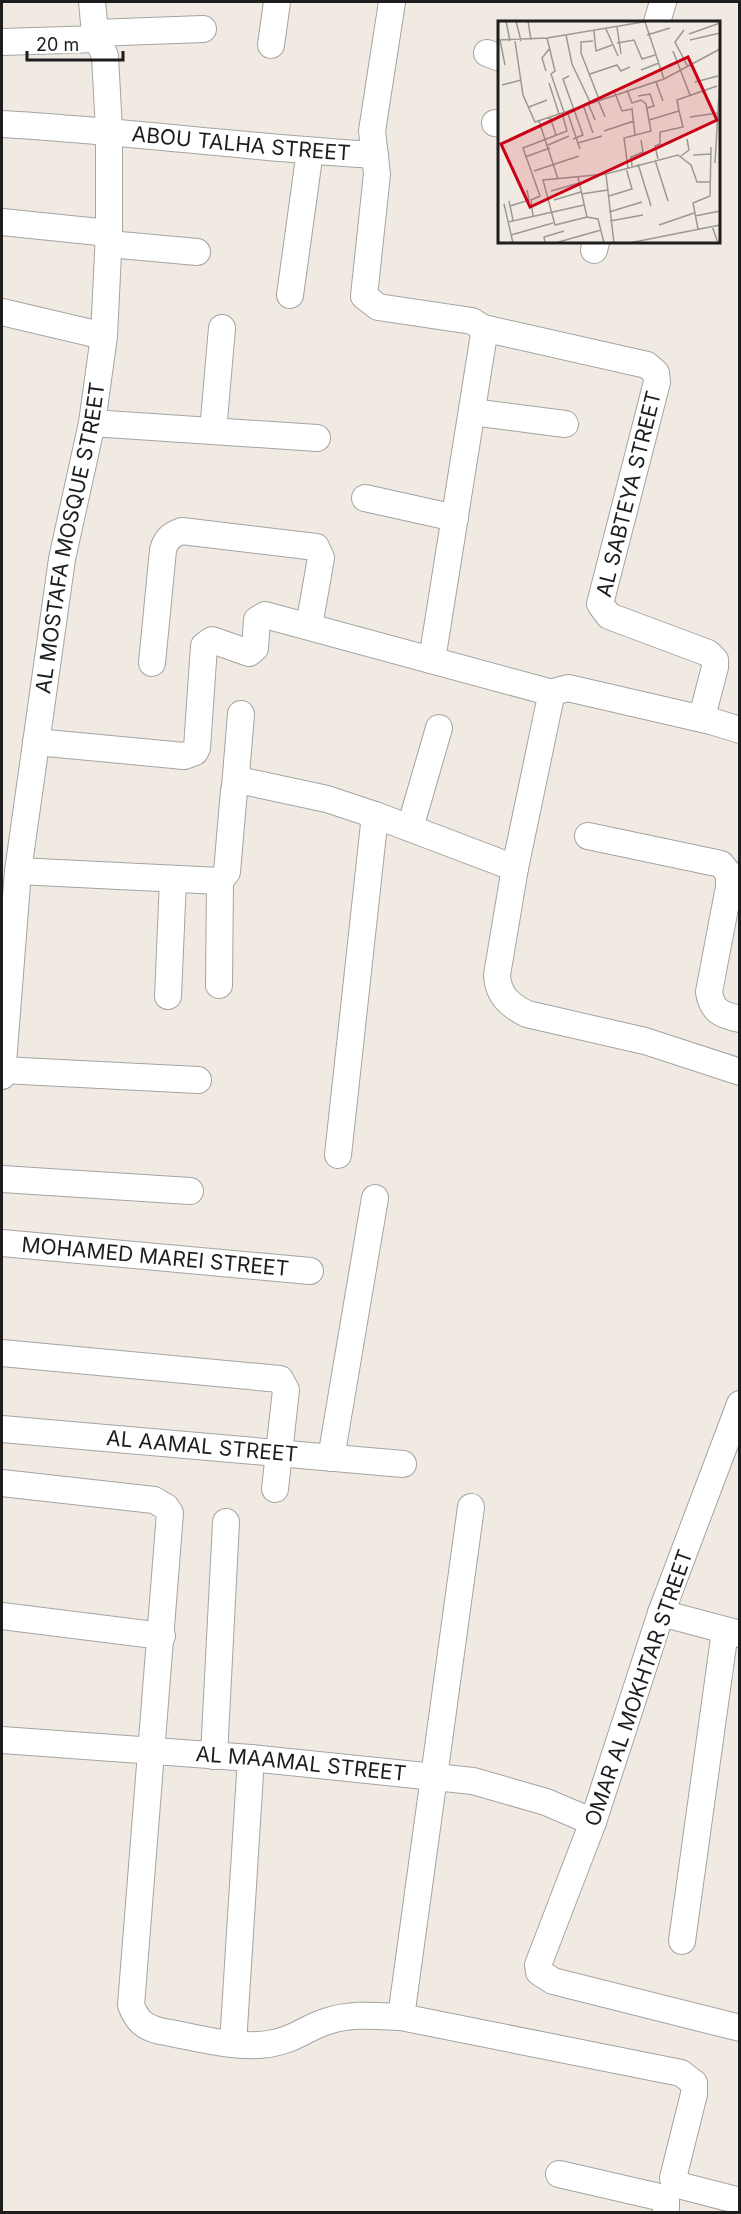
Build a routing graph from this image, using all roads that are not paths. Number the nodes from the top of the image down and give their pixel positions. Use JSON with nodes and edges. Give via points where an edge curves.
{"nodes":[{"id":1,"x":92,"y":2,"type":"edge"},
{"id":2,"x":277,"y":2,"type":"edge"},
{"id":3,"x":392,"y":2,"type":"edge"},
{"id":4,"x":663,"y":2,"type":"edge"},
{"id":5,"x":657,"y":21,"type":"edge"},
{"id":6,"x":203,"y":29,"type":"dead end"},
{"id":7,"x":97,"y":36,"type":"junction"},
{"id":8,"x":2,"y":42,"type":"edge"},
{"id":9,"x":272,"y":45,"type":"dead end"},
{"id":10,"x":2,"y":124,"type":"edge"},
{"id":11,"x":109,"y":130,"type":"junction"},
{"id":12,"x":310,"y":151,"type":"junction"},
{"id":13,"x":375,"y":155,"type":"junction"},
{"id":14,"x":2,"y":222,"type":"edge"},
{"id":15,"x":109,"y":239,"type":"junction"},
{"id":16,"x":197,"y":252,"type":"dead end"},
{"id":17,"x":290,"y":295,"type":"dead end"},
{"id":18,"x":2,"y":312,"type":"edge"},
{"id":19,"x":222,"y":328,"type":"dead end"},
{"id":20,"x":483,"y":328,"type":"junction"},
{"id":21,"x":104,"y":336,"type":"junction"},
{"id":22,"x":472,"y":412,"type":"junction"},
{"id":23,"x":92,"y":423,"type":"junction"},
{"id":24,"x":565,"y":424,"type":"dead end"},
{"id":25,"x":213,"y":431,"type":"junction"},
{"id":26,"x":317,"y":438,"type":"dead end"},
{"id":27,"x":364,"y":498,"type":"dead end"},
{"id":28,"x":455,"y":518,"type":"junction"},
{"id":29,"x":309,"y":626,"type":"junction"},
{"id":30,"x":432,"y":660,"type":"junction"},
{"id":31,"x":152,"y":663,"type":"dead end"},
{"id":32,"x":550,"y":693,"type":"junction"},
{"id":33,"x":241,"y":714,"type":"dead end"},
{"id":34,"x":711,"y":720,"type":"junction"},
{"id":35,"x":439,"y":728,"type":"dead end"},
{"id":36,"x":740,"y":730,"type":"edge"},
{"id":37,"x":36,"y":742,"type":"junction"},
{"id":38,"x":235,"y":787,"type":"junction"},
{"id":39,"x":375,"y":815,"type":"junction"},
{"id":40,"x":410,"y":828,"type":"junction"},
{"id":41,"x":588,"y":836,"type":"dead end"},
{"id":42,"x":515,"y":868,"type":"junction"},
{"id":43,"x":18,"y":871,"type":"junction"},
{"id":44,"x":173,"y":880,"type":"junction"},
{"id":45,"x":220,"y":881,"type":"junction"},
{"id":46,"x":219,"y":985,"type":"dead end"},
{"id":47,"x":168,"y":996,"type":"dead end"},
{"id":48,"x":740,"y":1019,"type":"edge"},
{"id":49,"x":2,"y":1064,"type":"edge"},
{"id":50,"x":740,"y":1072,"type":"edge"},
{"id":51,"x":198,"y":1080,"type":"dead end"},
{"id":52,"x":338,"y":1155,"type":"dead end"},
{"id":53,"x":2,"y":1179,"type":"edge"},
{"id":54,"x":190,"y":1191,"type":"dead end"},
{"id":55,"x":375,"y":1198,"type":"dead end"},
{"id":56,"x":2,"y":1243,"type":"edge"},
{"id":57,"x":310,"y":1271,"type":"dead end"},
{"id":58,"x":2,"y":1353,"type":"edge"},
{"id":59,"x":740,"y":1404,"type":"edge"},
{"id":60,"x":2,"y":1429,"type":"edge"},
{"id":61,"x":279,"y":1453,"type":"junction"},
{"id":62,"x":331,"y":1458,"type":"junction"},
{"id":63,"x":403,"y":1464,"type":"dead end"},
{"id":64,"x":2,"y":1483,"type":"edge"},
{"id":65,"x":275,"y":1489,"type":"dead end"},
{"id":66,"x":471,"y":1508,"type":"dead end"},
{"id":67,"x":226,"y":1522,"type":"dead end"},
{"id":68,"x":661,"y":1613,"type":"junction"},
{"id":69,"x":2,"y":1616,"type":"edge"},
{"id":70,"x":732,"y":1633,"type":"edge"},
{"id":71,"x":162,"y":1636,"type":"junction"},
{"id":72,"x":2,"y":1740,"type":"edge"},
{"id":73,"x":152,"y":1751,"type":"junction"},
{"id":74,"x":214,"y":1756,"type":"junction"},
{"id":75,"x":251,"y":1758,"type":"junction"},
{"id":76,"x":434,"y":1777,"type":"junction"},
{"id":77,"x":593,"y":1822,"type":"junction"},
{"id":78,"x":682,"y":1941,"type":"dead end"},
{"id":79,"x":401,"y":2017,"type":"junction"},
{"id":80,"x":740,"y":2028,"type":"edge"},
{"id":81,"x":233,"y":2044,"type":"junction"},
{"id":82,"x":559,"y":2174,"type":"dead end"},
{"id":83,"x":740,"y":2201,"type":"edge"},
{"id":84,"x":666,"y":2212,"type":"edge"}],
"edges":[{"from":1,"to":7,"type":"street","name":"AL MOSTAFA MOSQUE STREET"},
{"from":2,"to":9,"type":"street"},
{"from":3,"to":13,"type":"street","via":[[372,131]]},
{"from":4,"to":5,"type":"street"},
{"from":6,"to":7,"type":"street"},
{"from":7,"to":8,"type":"street"},
{"from":7,"to":11,"type":"street","name":"AL MOSTAFA MOSQUE STREET","via":[[105,56]]},
{"from":10,"to":11,"type":"street","name":"ABOU TALHA STREET"},
{"from":11,"to":12,"type":"street","name":"ABOU TALHA STREET"},
{"from":11,"to":15,"type":"street","name":"AL MOSTAFA MOSQUE STREET"},
{"from":12,"to":13,"type":"street","name":"ABOU TALHA STREET"},
{"from":12,"to":17,"type":"street"},
{"from":13,"to":20,"type":"street","via":[[364,296],[378,308],[472,321]]},
{"from":14,"to":15,"type":"street"},
{"from":15,"to":16,"type":"street"},
{"from":15,"to":21,"type":"street","name":"AL MOSTAFA MOSQUE STREET"},
{"from":18,"to":21,"type":"street"},
{"from":19,"to":25,"type":"street"},
{"from":20,"to":22,"type":"street"},
{"from":20,"to":34,"type":"street","name":"AL SABTEYA STREET","via":[[647,364],[656,374],[600,604],[609,616],[708,653],[715,660],[703,709],[704,716]]},
{"from":21,"to":23,"type":"street","name":"AL MOSTAFA MOSQUE STREET"},
{"from":22,"to":24,"type":"street"},
{"from":22,"to":28,"type":"street"},
{"from":23,"to":25,"type":"street"},
{"from":23,"to":37,"type":"street","name":"AL MOSTAFA MOSQUE STREET","via":[[62,559]]},
{"from":25,"to":26,"type":"street"},
{"from":27,"to":28,"type":"street"},
{"from":28,"to":30,"type":"street"},
{"from":29,"to":30,"type":"street"},
{"from":29,"to":31,"type":"street","via":[[321,558],[316,547],[182,531],[172,535],[163,550]]},
{"from":29,"to":37,"type":"street","via":[[265,615],[257,620],[256,645],[249,653],[212,640],[204,646],[197,748],[191,755]]},
{"from":30,"to":32,"type":"street"},
{"from":32,"to":34,"type":"street","via":[[568,688]]},
{"from":32,"to":42,"type":"street"},
{"from":33,"to":38,"type":"street"},
{"from":34,"to":36,"type":"street"},
{"from":35,"to":40,"type":"street"},
{"from":37,"to":43,"type":"street","name":"AL MOSTAFA MOSQUE STREET"},
{"from":38,"to":39,"type":"street","via":[[249,781]]},
{"from":38,"to":45,"type":"street","via":[[227,872]]},
{"from":39,"to":40,"type":"street"},
{"from":39,"to":52,"type":"street"},
{"from":40,"to":42,"type":"street"},
{"from":41,"to":48,"type":"street","via":[[721,864],[729,874],[729,887],[708,992],[719,1014]]},
{"from":42,"to":50,"type":"street","via":[[497,975],[498,988],[511,1005],[527,1014],[645,1041]]},
{"from":43,"to":44,"type":"street"},
{"from":43,"to":49,"type":"street","name":"AL MOSTAFA MOSQUE STREET"},
{"from":44,"to":45,"type":"street"},
{"from":44,"to":47,"type":"street"},
{"from":45,"to":46,"type":"street"},
{"from":49,"to":51,"type":"street"},
{"from":53,"to":54,"type":"street"},
{"from":55,"to":62,"type":"street"},
{"from":56,"to":57,"type":"street","name":"MOHAMED MAREI STREET"},
{"from":58,"to":61,"type":"street","via":[[280,1379],[286,1390]]},
{"from":59,"to":68,"type":"street","name":"OMAR AL MOKHTAR STREET"},
{"from":60,"to":61,"type":"street","name":"AL AAMAL STREET"},
{"from":61,"to":62,"type":"street","name":"AL AAMAL STREET"},
{"from":61,"to":65,"type":"street"},
{"from":62,"to":63,"type":"street","name":"AL AAMAL STREET"},
{"from":64,"to":71,"type":"street","via":[[154,1500],[166,1507],[171,1520]]},
{"from":66,"to":76,"type":"street"},
{"from":67,"to":74,"type":"street"},
{"from":68,"to":70,"type":"street"},
{"from":68,"to":77,"type":"street","name":"OMAR AL MOKHTAR STREET"},
{"from":69,"to":71,"type":"street"},
{"from":70,"to":78,"type":"street"},
{"from":71,"to":73,"type":"street"},
{"from":72,"to":73,"type":"street","name":"AL MAAMAL STREET"},
{"from":73,"to":74,"type":"street","name":"AL MAAMAL STREET"},
{"from":73,"to":81,"type":"street","via":[[131,2006],[136,2018],[147,2028]]},
{"from":74,"to":75,"type":"street","name":"AL MAAMAL STREET"},
{"from":75,"to":76,"type":"street","name":"AL MAAMAL STREET"},
{"from":75,"to":81,"type":"street"},
{"from":76,"to":77,"type":"street","name":"AL MAAMAL STREET","via":[[504,1789]]},
{"from":76,"to":79,"type":"street"},
{"from":77,"to":80,"type":"street","name":"OMAR AL MOKHTAR STREET","via":[[540,1954],[539,1972],[554,1981]]},
{"from":79,"to":81,"type":"street","via":[[358,2015],[327,2021],[287,2040]]},
{"from":79,"to":83,"type":"street","via":[[688,2077],[694,2084],[694,2094],[673,2178],[682,2186]]},
{"from":82,"to":84,"type":"street","via":[[659,2197],[666,2200]]}]}
